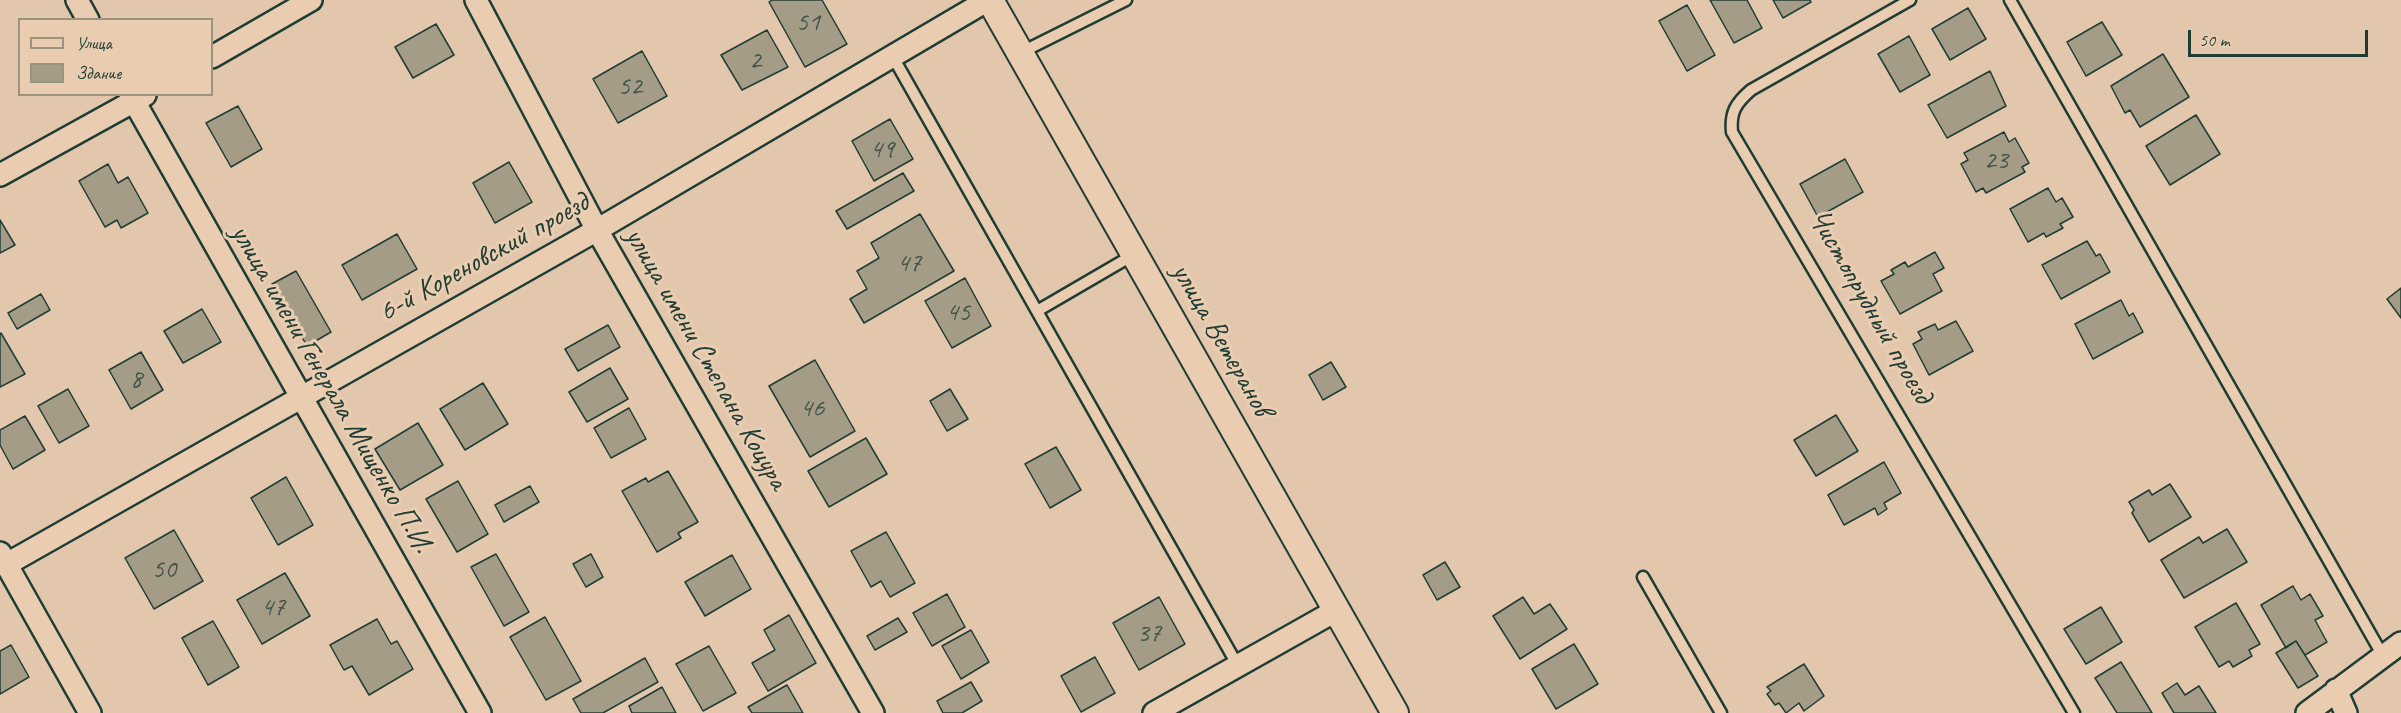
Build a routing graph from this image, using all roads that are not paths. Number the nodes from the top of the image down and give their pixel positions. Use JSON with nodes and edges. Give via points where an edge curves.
{"nodes":[{"id":1,"x":77,"y":0,"type":"edge"},
{"id":2,"x":311,"y":0,"type":"edge"},
{"id":3,"x":476,"y":0,"type":"edge"},
{"id":4,"x":1126,"y":0,"type":"edge"},
{"id":5,"x":1910,"y":0,"type":"edge"},
{"id":6,"x":2010,"y":0,"type":"edge"},
{"id":7,"x":984,"y":1,"type":"edge"},
{"id":8,"x":87,"y":18,"type":"edge"},
{"id":9,"x":1020,"y":53,"type":"junction"},
{"id":10,"x":213,"y":56,"type":"edge"},
{"id":11,"x":893,"y":57,"type":"junction"},
{"id":12,"x":136,"y":97,"type":"edge"},
{"id":13,"x":0,"y":175,"type":"edge"},
{"id":14,"x":597,"y":230,"type":"junction"},
{"id":15,"x":1128,"y":258,"type":"junction"},
{"id":16,"x":1037,"y":311,"type":"junction"},
{"id":17,"x":301,"y":395,"type":"junction"},
{"id":18,"x":3,"y":558,"type":"edge"},
{"id":19,"x":1643,"y":576,"type":"dead end"},
{"id":20,"x":1328,"y":615,"type":"junction"},
{"id":21,"x":2401,"y":643,"type":"edge"},
{"id":22,"x":2383,"y":656,"type":"junction"},
{"id":23,"x":1238,"y":666,"type":"junction"},
{"id":24,"x":2336,"y":690,"type":"junction"},
{"id":25,"x":2316,"y":710,"type":"edge"},
{"id":26,"x":90,"y":713,"type":"edge"},
{"id":27,"x":480,"y":713,"type":"edge"},
{"id":28,"x":873,"y":713,"type":"edge"},
{"id":29,"x":1154,"y":713,"type":"edge"},
{"id":30,"x":1381,"y":713,"type":"edge"},
{"id":31,"x":1395,"y":713,"type":"edge"},
{"id":32,"x":1721,"y":713,"type":"edge"},
{"id":33,"x":2074,"y":713,"type":"edge"},
{"id":34,"x":2346,"y":713,"type":"edge"}],
"edges":[{"from":1,"to":8,"type":"street"},
{"from":2,"to":10,"type":"street"},
{"from":3,"to":14,"type":"street","name":"улица имени Степана Коцура"},
{"from":4,"to":9,"type":"lane"},
{"from":5,"to":33,"type":"lane","name":"Чистопрудный проезд","via":[[1751,90],[1737,102],[1731,117],[1732,132]]},
{"from":6,"to":22,"type":"lane"},
{"from":7,"to":9,"type":"street","name":"улица Ветеранов"},
{"from":7,"to":11,"type":"street","name":"6-й Кореновский проезд"},
{"from":7,"to":15,"type":"street","name":"улица Ветеранов"},
{"from":9,"to":31,"type":"street","name":"улица Ветеранов"},
{"from":11,"to":14,"type":"street","name":"6-й Кореновский проезд"},
{"from":11,"to":16,"type":"lane"},
{"from":12,"to":13,"type":"street"},
{"from":12,"to":17,"type":"street","name":"улица имени Генерала Мищенко П.И."},
{"from":14,"to":17,"type":"street","name":"6-й Кореновский проезд"},
{"from":14,"to":28,"type":"street","name":"улица имени Степана Коцура"},
{"from":15,"to":16,"type":"lane"},
{"from":15,"to":20,"type":"street","name":"улица Ветеранов"},
{"from":16,"to":23,"type":"lane"},
{"from":17,"to":18,"type":"street","name":"6-й Кореновский проезд"},
{"from":17,"to":27,"type":"street","name":"улица имени Генерала Мищенко П.И."},
{"from":18,"to":26,"type":"street"},
{"from":19,"to":32,"type":"lane"},
{"from":20,"to":23,"type":"street"},
{"from":20,"to":30,"type":"street","name":"улица Ветеранов"},
{"from":21,"to":22,"type":"street"},
{"from":22,"to":24,"type":"street"},
{"from":23,"to":29,"type":"street"},
{"from":24,"to":25,"type":"street"},
{"from":24,"to":34,"type":"street"}]}
